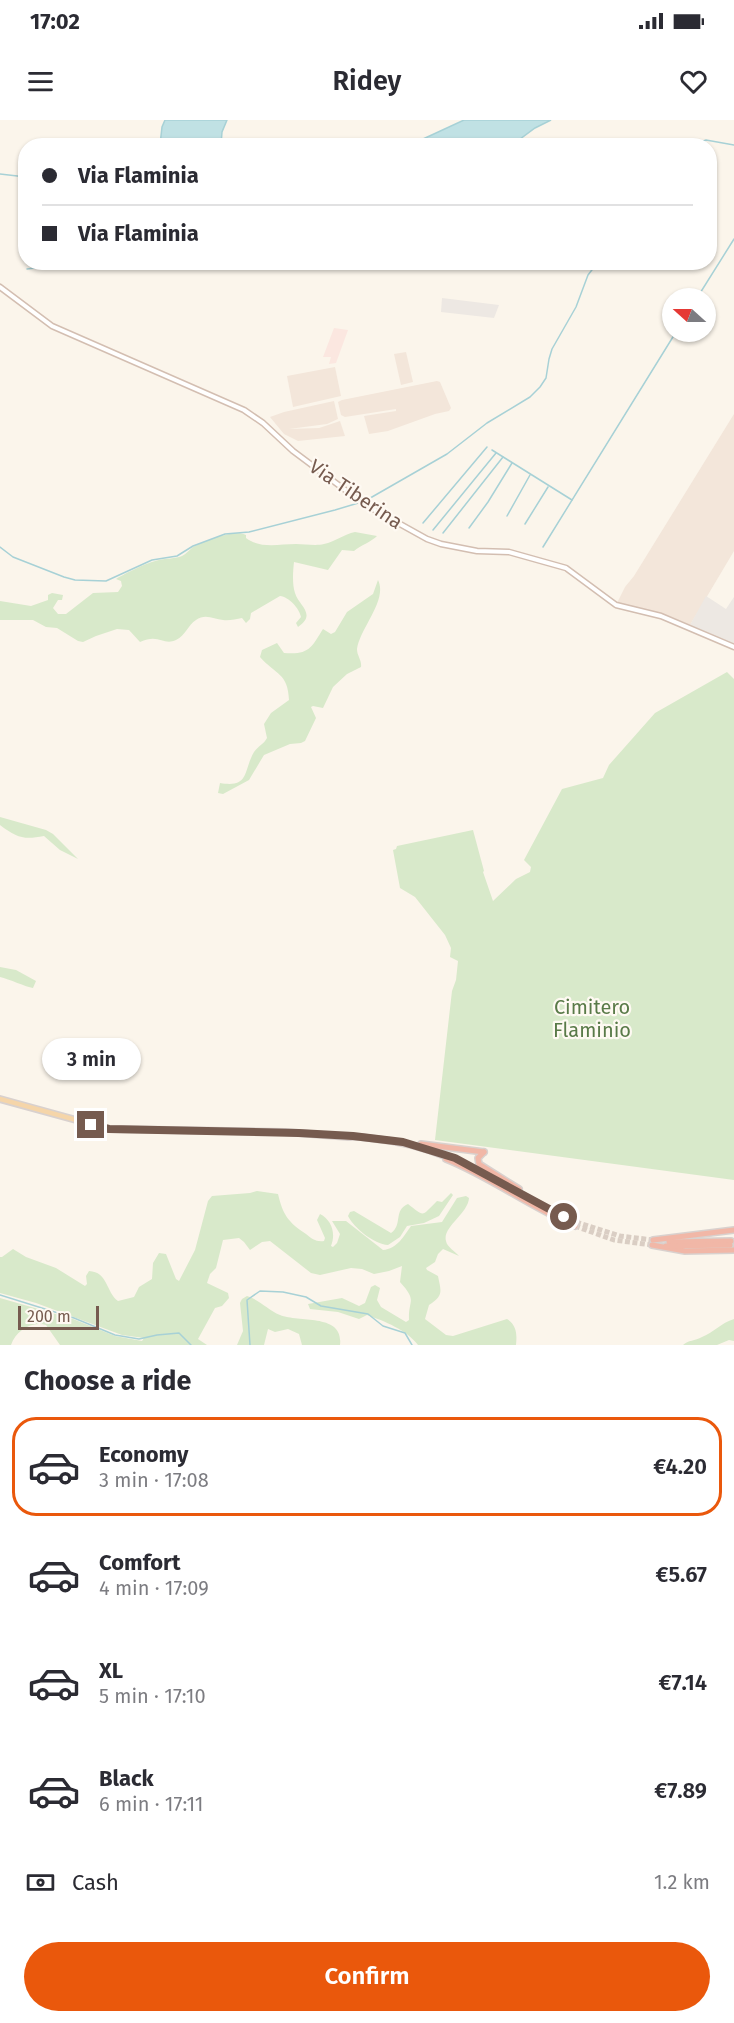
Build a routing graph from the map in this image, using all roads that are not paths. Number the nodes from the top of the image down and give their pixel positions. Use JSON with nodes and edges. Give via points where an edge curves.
{"nodes":[{"id":1,"x":0,"y":287,"type":"edge"},
{"id":2,"x":734,"y":648,"type":"edge"},
{"id":3,"x":0,"y":1099,"type":"edge"},
{"id":4,"x":349,"y":1137,"type":"junction"},
{"id":5,"x":403,"y":1142,"type":"junction"},
{"id":6,"x":537,"y":1203,"type":"junction"},
{"id":7,"x":734,"y":1230,"type":"edge"},
{"id":8,"x":652,"y":1242,"type":"junction"},
{"id":9,"x":732,"y":1245,"type":"edge"}],
"edges":[{"from":1,"to":2,"type":"main road","name":"Via Tiberina","via":[[52,326],[244,410],[364,504],[405,528],[441,544],[489,553],[510,552],[566,568],[616,605],[661,616]]},
{"from":3,"to":4,"type":"main road","via":[[109,1129]]},
{"from":4,"to":5,"type":"highway"},
{"from":4,"to":6,"type":"highway","via":[[435,1154],[575,1224]]},
{"from":5,"to":6,"type":"highway","via":[[455,1158]]},
{"from":5,"to":6,"type":"highway","via":[[484,1152],[478,1158],[479,1164]]},
{"from":7,"to":8,"type":"highway"},
{"from":8,"to":9,"type":"highway"},
{"from":8,"to":9,"type":"highway","via":[[685,1251]]}]}
